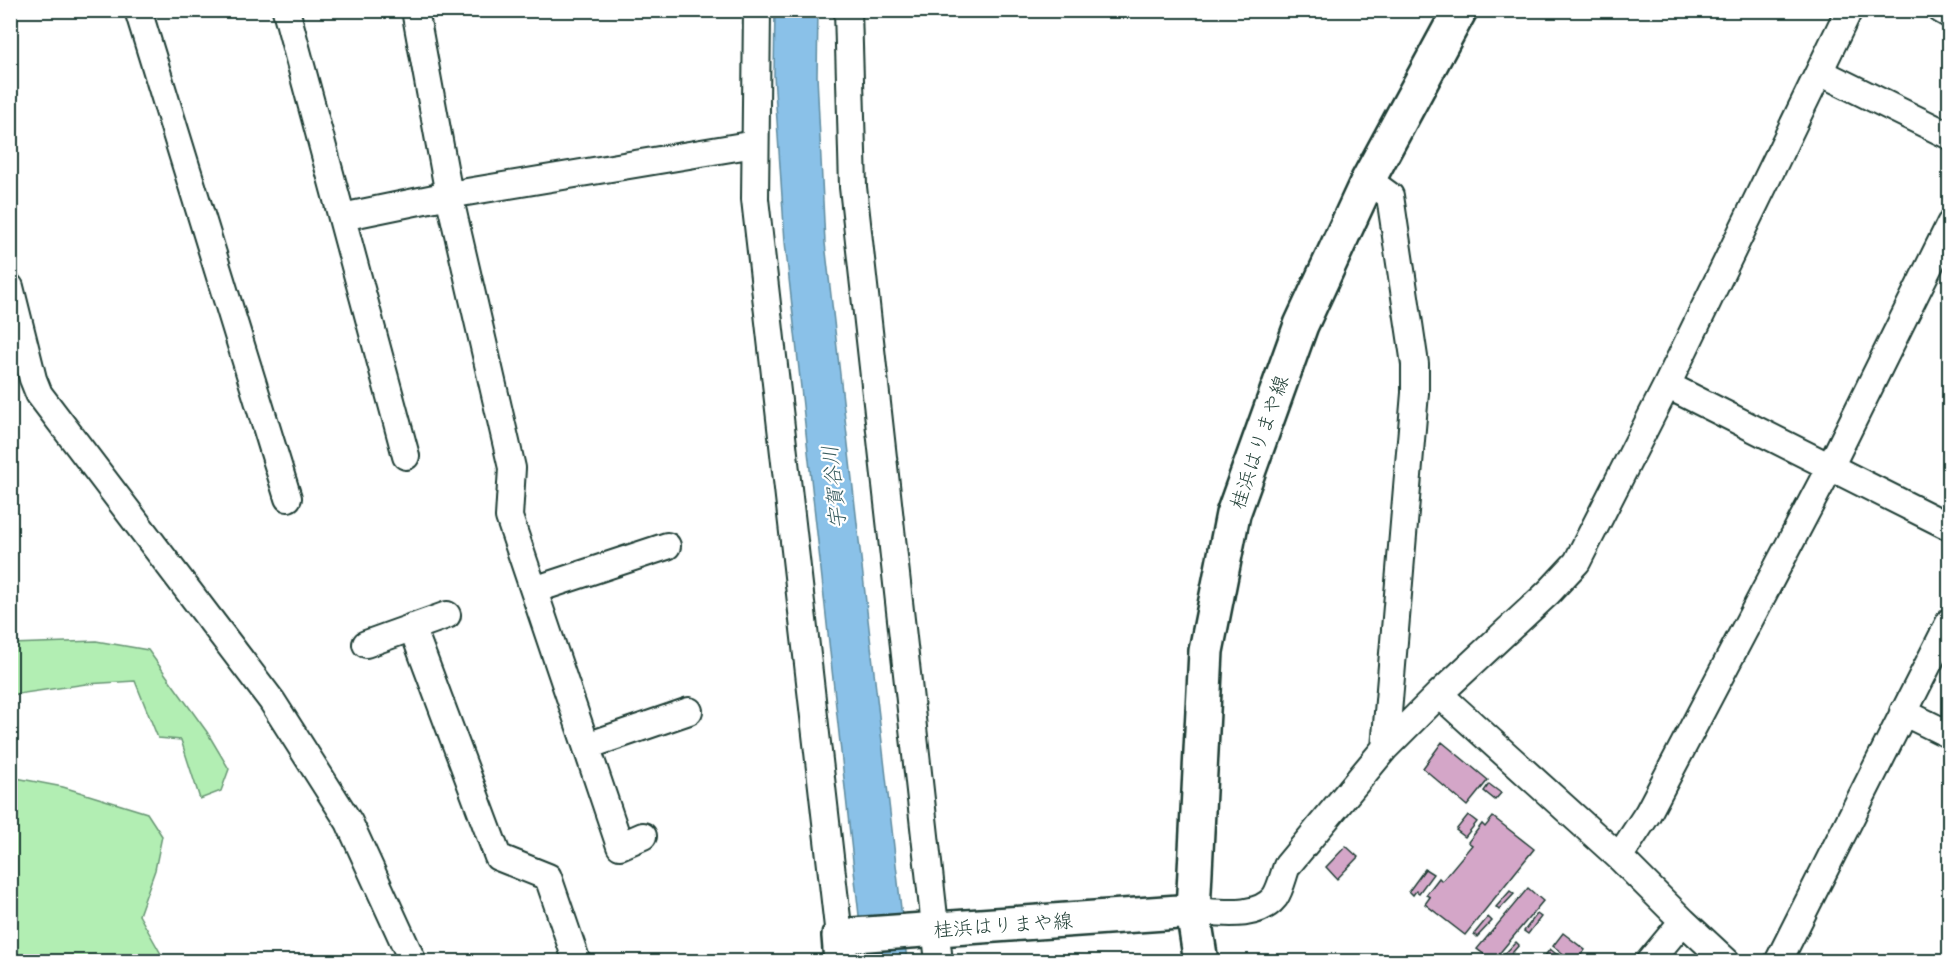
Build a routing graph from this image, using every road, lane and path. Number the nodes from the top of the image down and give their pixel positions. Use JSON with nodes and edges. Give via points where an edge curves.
{"nodes":[{"id":1,"x":138,"y":10,"type":"edge"},
{"id":2,"x":286,"y":10,"type":"edge"},
{"id":3,"x":415,"y":10,"type":"edge"},
{"id":4,"x":757,"y":10,"type":"edge"},
{"id":5,"x":848,"y":10,"type":"edge"},
{"id":6,"x":1460,"y":10,"type":"edge"},
{"id":7,"x":1849,"y":10,"type":"edge"},
{"id":8,"x":1941,"y":10,"type":"edge"},
{"id":9,"x":1950,"y":15,"type":"edge"},
{"id":10,"x":1820,"y":72,"type":"junction"},
{"id":11,"x":1950,"y":136,"type":"edge"},
{"id":12,"x":755,"y":144,"type":"junction"},
{"id":13,"x":1368,"y":180,"type":"junction"},
{"id":14,"x":449,"y":195,"type":"junction"},
{"id":15,"x":342,"y":217,"type":"junction"},
{"id":16,"x":1950,"y":224,"type":"edge"},
{"id":17,"x":10,"y":288,"type":"edge"},
{"id":18,"x":1667,"y":385,"type":"junction"},
{"id":19,"x":406,"y":456,"type":"dead end"},
{"id":20,"x":1830,"y":467,"type":"junction"},
{"id":21,"x":288,"y":498,"type":"dead end"},
{"id":22,"x":1950,"y":527,"type":"edge"},
{"id":23,"x":668,"y":546,"type":"dead end"},
{"id":24,"x":534,"y":590,"type":"junction"},
{"id":25,"x":447,"y":615,"type":"dead end"},
{"id":26,"x":1950,"y":621,"type":"edge"},
{"id":27,"x":412,"y":627,"type":"junction"},
{"id":28,"x":366,"y":644,"type":"dead end"},
{"id":29,"x":1439,"y":694,"type":"junction"},
{"id":30,"x":689,"y":711,"type":"dead end"},
{"id":31,"x":1904,"y":712,"type":"junction"},
{"id":32,"x":1950,"y":735,"type":"edge"},
{"id":33,"x":587,"y":746,"type":"junction"},
{"id":34,"x":1385,"y":748,"type":"junction"},
{"id":35,"x":643,"y":836,"type":"dead end"},
{"id":36,"x":1619,"y":858,"type":"junction"},
{"id":37,"x":1193,"y":911,"type":"junction"},
{"id":38,"x":1683,"y":921,"type":"junction"},
{"id":39,"x":931,"y":940,"type":"edge"},
{"id":40,"x":846,"y":944,"type":"edge"},
{"id":41,"x":412,"y":962,"type":"edge"},
{"id":42,"x":578,"y":962,"type":"edge"},
{"id":43,"x":1201,"y":962,"type":"edge"},
{"id":44,"x":1649,"y":962,"type":"edge"},
{"id":45,"x":1727,"y":962,"type":"edge"},
{"id":46,"x":1778,"y":962,"type":"edge"}],
"edges":[{"from":1,"to":21,"type":"street"},
{"from":2,"to":15,"type":"street"},
{"from":3,"to":14,"type":"street"},
{"from":4,"to":12,"type":"street"},
{"from":5,"to":39,"type":"street","via":[[853,187]]},
{"from":6,"to":13,"type":"main road","name":"桂浜はりまや線"},
{"from":7,"to":10,"type":"street"},
{"from":8,"to":9,"type":"street"},
{"from":10,"to":11,"type":"street"},
{"from":10,"to":18,"type":"street"},
{"from":12,"to":14,"type":"street"},
{"from":12,"to":40,"type":"street","via":[[756,199]]},
{"from":13,"to":34,"type":"street","via":[[1390,196],[1415,364]]},
{"from":13,"to":37,"type":"main road","name":"桂浜はりまや線","via":[[1300,325],[1233,514],[1206,651]]},
{"from":14,"to":15,"type":"street"},
{"from":14,"to":24,"type":"street","via":[[512,468],[509,517]]},
{"from":15,"to":19,"type":"street"},
{"from":16,"to":20,"type":"street"},
{"from":17,"to":41,"type":"street","via":[[39,394],[272,701],[349,822]]},
{"from":18,"to":20,"type":"street"},
{"from":18,"to":29,"type":"street","via":[[1577,562]]},
{"from":20,"to":22,"type":"street"},
{"from":20,"to":36,"type":"street","via":[[1648,813]]},
{"from":23,"to":24,"type":"street"},
{"from":24,"to":33,"type":"street"},
{"from":25,"to":27,"type":"street"},
{"from":26,"to":31,"type":"street"},
{"from":27,"to":28,"type":"street"},
{"from":27,"to":42,"type":"street","via":[[498,858],[548,877]]},
{"from":29,"to":34,"type":"street"},
{"from":29,"to":36,"type":"street"},
{"from":30,"to":33,"type":"street"},
{"from":31,"to":32,"type":"street"},
{"from":31,"to":46,"type":"street"},
{"from":33,"to":35,"type":"street","via":[[621,846]]},
{"from":34,"to":37,"type":"street","via":[[1287,866],[1279,889],[1268,904],[1246,912]]},
{"from":36,"to":38,"type":"street"},
{"from":37,"to":39,"type":"main road","name":"桂浜はりまや線"},
{"from":37,"to":43,"type":"main road","name":"桂浜はりまや線"},
{"from":38,"to":44,"type":"street"},
{"from":38,"to":45,"type":"street"},
{"from":39,"to":40,"type":"main road","name":"桂浜はりまや線"}]}
